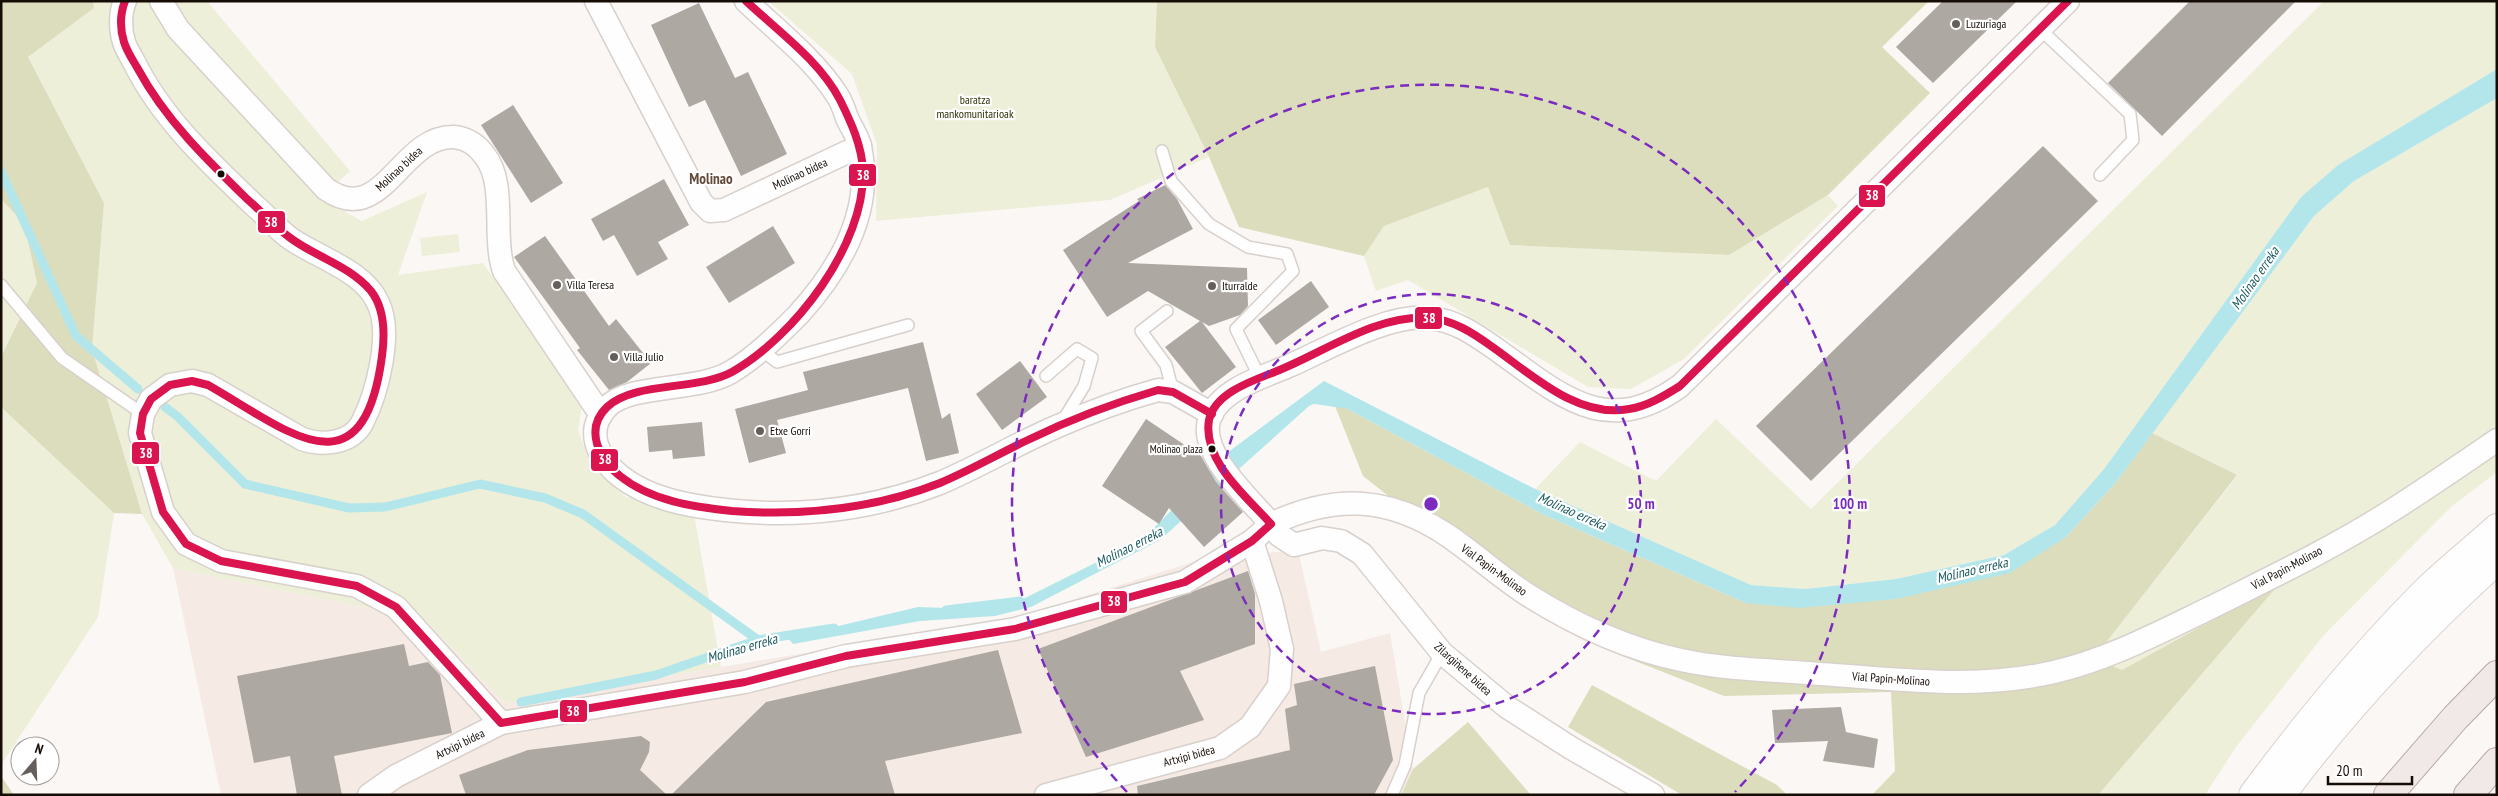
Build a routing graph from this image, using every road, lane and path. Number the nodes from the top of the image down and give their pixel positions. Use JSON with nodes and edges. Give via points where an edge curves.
{"nodes":[{"id":1,"x":125,"y":1,"type":"edge"},
{"id":2,"x":161,"y":1,"type":"edge"},
{"id":3,"x":596,"y":1,"type":"edge"},
{"id":4,"x":746,"y":1,"type":"edge"},
{"id":5,"x":2068,"y":1,"type":"edge"},
{"id":6,"x":2040,"y":29,"type":"junction"},
{"id":7,"x":860,"y":146,"type":"junction"},
{"id":8,"x":1162,"y":151,"type":"dead end"},
{"id":9,"x":2100,"y":175,"type":"dead end"},
{"id":10,"x":1,"y":285,"type":"edge"},
{"id":11,"x":1167,"y":311,"type":"dead end"},
{"id":12,"x":908,"y":325,"type":"dead end"},
{"id":13,"x":760,"y":349,"type":"junction"},
{"id":14,"x":1046,"y":376,"type":"dead end"},
{"id":15,"x":1260,"y":378,"type":"junction"},
{"id":16,"x":1173,"y":392,"type":"junction"},
{"id":17,"x":142,"y":414,"type":"junction"},
{"id":18,"x":1212,"y":414,"type":"junction"},
{"id":19,"x":600,"y":416,"type":"junction"},
{"id":20,"x":1059,"y":426,"type":"junction"},
{"id":21,"x":2497,"y":440,"type":"edge"},
{"id":22,"x":1271,"y":524,"type":"junction"},
{"id":23,"x":2497,"y":528,"type":"edge"},
{"id":24,"x":1252,"y":541,"type":"junction"},
{"id":25,"x":2497,"y":560,"type":"edge"},
{"id":26,"x":1442,"y":653,"type":"junction"},
{"id":27,"x":2497,"y":675,"type":"edge"},
{"id":28,"x":501,"y":723,"type":"junction"},
{"id":29,"x":2497,"y":762,"type":"edge"},
{"id":30,"x":369,"y":795,"type":"edge"},
{"id":31,"x":1046,"y":795,"type":"edge"},
{"id":32,"x":1392,"y":795,"type":"edge"},
{"id":33,"x":1653,"y":795,"type":"edge"},
{"id":34,"x":2253,"y":795,"type":"edge"},
{"id":35,"x":2281,"y":795,"type":"edge"},
{"id":36,"x":2388,"y":795,"type":"edge"},
{"id":37,"x":2468,"y":795,"type":"edge"}],
"edges":[{"from":1,"to":17,"type":"street","via":[[122,10],[124,42],[143,82],[184,136],[290,238],[369,288],[385,322],[385,339],[371,406],[360,426],[341,441],[318,444],[302,439],[208,385],[192,381],[170,385],[151,399]]},
{"from":2,"to":19,"type":"street","name":"Molinao bidea","via":[[178,29],[334,195],[354,200],[377,191],[421,147],[436,139],[458,137],[480,149],[493,172],[498,247],[504,271]]},
{"from":3,"to":7,"type":"street","name":"Molinao bidea","via":[[701,202],[710,211],[724,210]]},
{"from":4,"to":7,"type":"street","via":[[809,62],[838,96]]},
{"from":5,"to":6,"type":"street"},
{"from":6,"to":9,"type":"lane","via":[[2130,114],[2132,140]]},
{"from":6,"to":15,"type":"street","via":[[1680,386],[1647,405],[1610,411],[1572,401],[1473,333],[1451,322],[1427,317],[1395,320]]},
{"from":7,"to":13,"type":"street","via":[[863,187],[859,217],[839,263],[812,299]]},
{"from":8,"to":15,"type":"lane","via":[[1171,181],[1209,224],[1248,247],[1287,254],[1294,271],[1236,329]]},
{"from":10,"to":17,"type":"lane","via":[[62,358]]},
{"from":11,"to":16,"type":"lane","via":[[1141,331],[1166,365]]},
{"from":12,"to":13,"type":"lane","via":[[777,362]]},
{"from":13,"to":19,"type":"street","via":[[730,373],[691,386],[624,396],[606,407]]},
{"from":14,"to":20,"type":"lane","via":[[1077,349],[1092,358],[1084,386]]},
{"from":15,"to":18,"type":"street","via":[[1226,397]]},
{"from":16,"to":18,"type":"street"},
{"from":16,"to":20,"type":"street","via":[[1151,392]]},
{"from":17,"to":28,"type":"street","via":[[140,433],[162,512],[186,544],[221,561],[357,586],[396,607]]},
{"from":18,"to":22,"type":"street","via":[[1207,430],[1208,442],[1217,459]]},
{"from":19,"to":20,"type":"street","via":[[595,436],[602,458],[627,481],[646,492],[708,508],[768,513],[836,510],[876,504],[940,483]]},
{"from":21,"to":22,"type":"street","name":"Vial Papin-Molinao","via":[[2390,512],[2289,569],[2179,623],[2088,663],[1999,682],[1939,682],[1727,667],[1681,660],[1634,647],[1557,612],[1494,572],[1447,535],[1410,516],[1377,505],[1345,502],[1298,511]]},
{"from":22,"to":24,"type":"street","name":"Artxipi bidea"},
{"from":22,"to":26,"type":"street","name":"Zilargiñene bidea","via":[[1294,545],[1322,538],[1341,541],[1362,554]]},
{"from":23,"to":34,"type":"street","via":[[2430,588],[2365,656],[2301,730]]},
{"from":24,"to":28,"type":"street","name":"Artxipi bidea","via":[[1185,582],[1015,629],[846,656],[745,682]]},
{"from":24,"to":31,"type":"street","name":"Artxipi bidea","via":[[1282,650],[1279,686],[1250,727],[1220,748]]},
{"from":25,"to":35,"type":"street","via":[[2383,670],[2318,745]]},
{"from":26,"to":32,"type":"lane","via":[[1419,693],[1405,765]]},
{"from":26,"to":33,"type":"street","name":"Zilargiñene bidea","via":[[1507,707],[1570,748]]},
{"from":27,"to":36,"type":"main road"},
{"from":28,"to":30,"type":"street","name":"Artxipi bidea","via":[[396,776]]},
{"from":29,"to":37,"type":"main road"}]}
